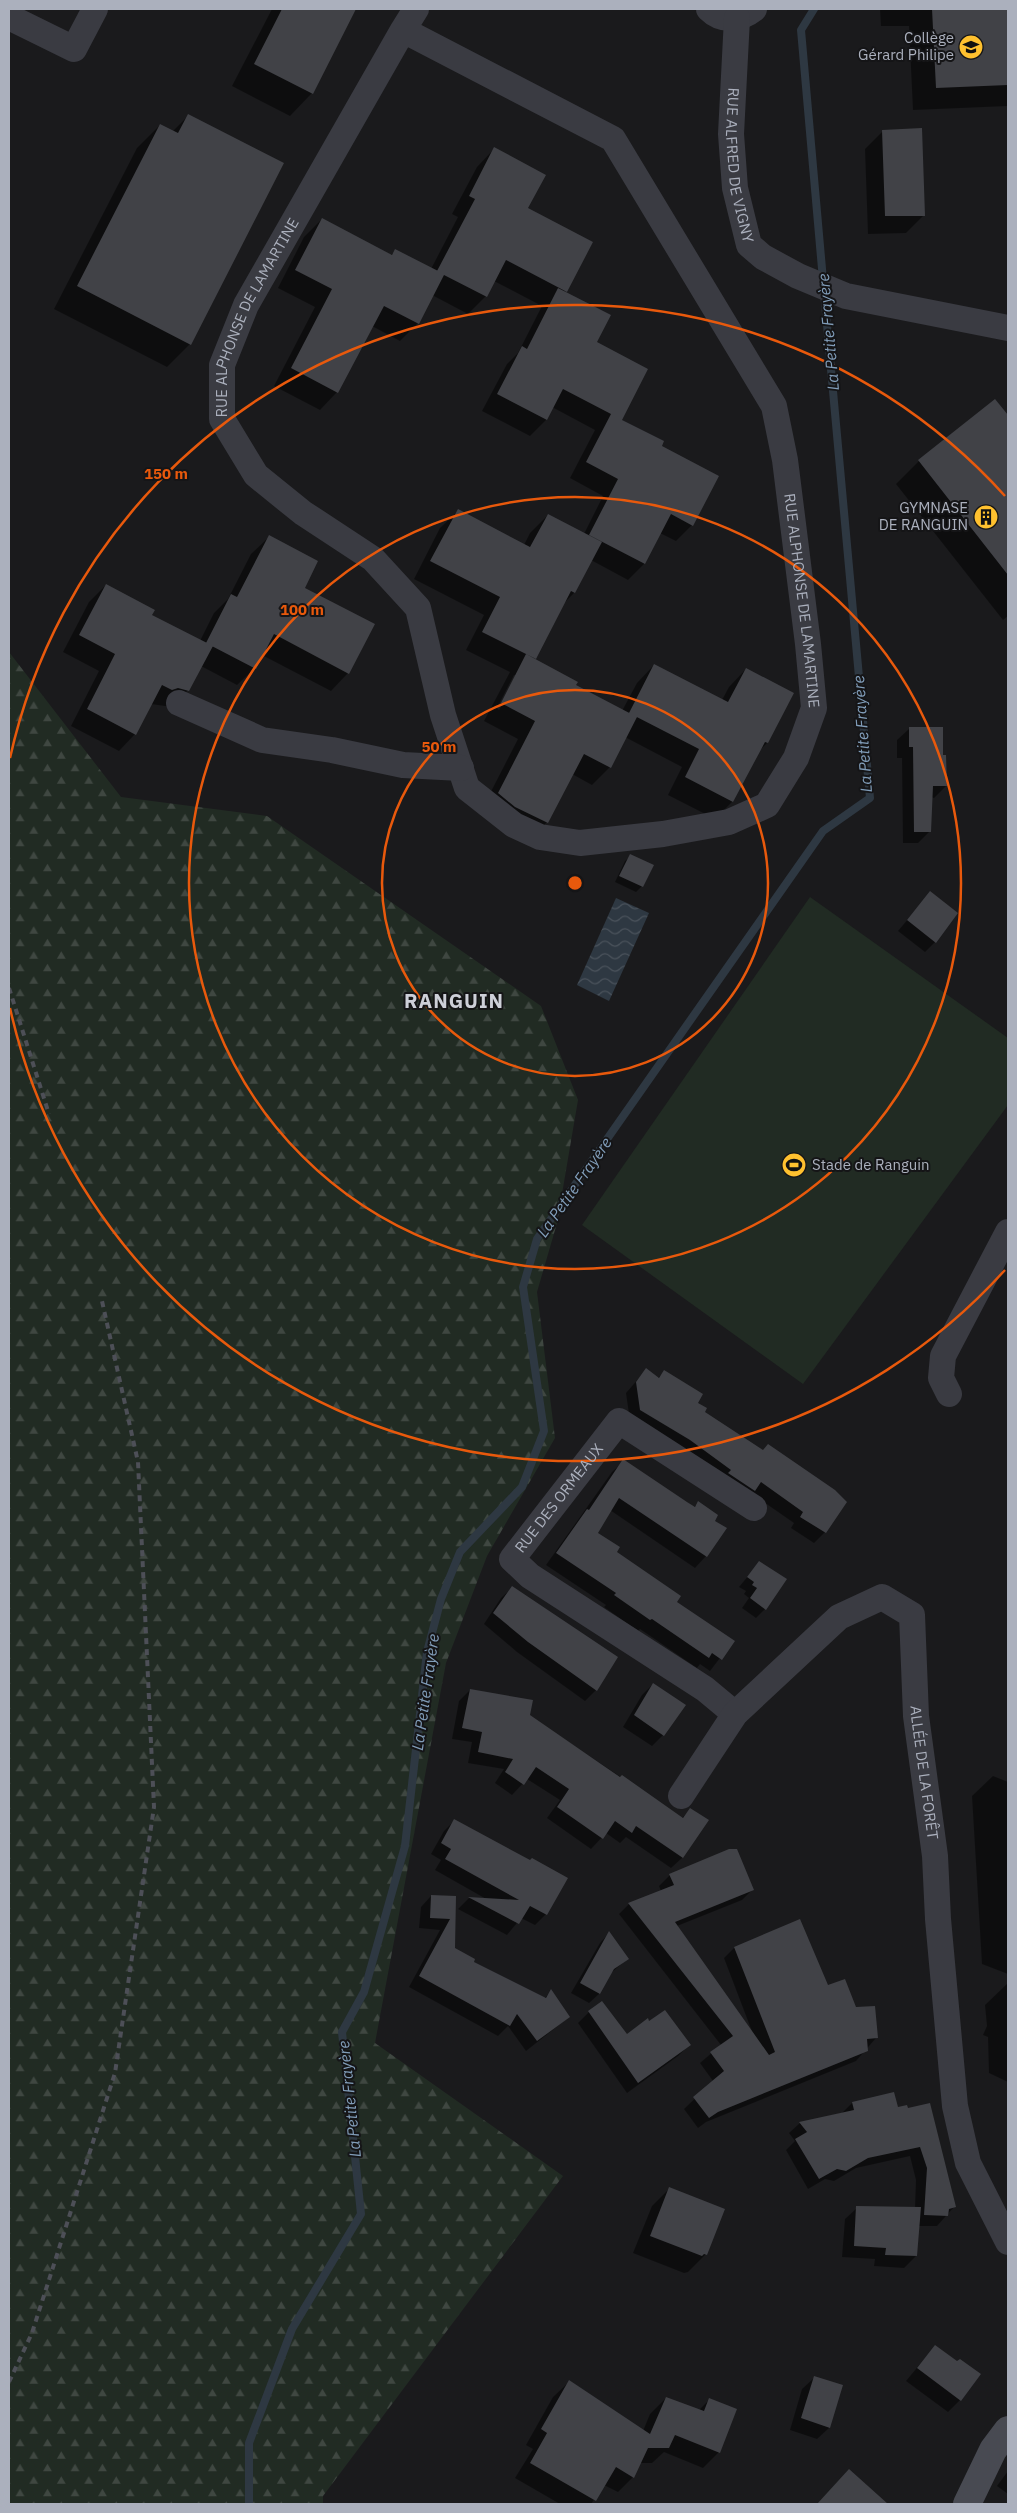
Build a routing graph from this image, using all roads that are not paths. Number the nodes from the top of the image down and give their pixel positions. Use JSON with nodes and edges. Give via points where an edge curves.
{"nodes":[{"id":1,"x":95,"y":9,"type":"edge"},
{"id":2,"x":709,"y":9,"type":"edge"},
{"id":3,"x":745,"y":13,"type":"edge"},
{"id":4,"x":9,"y":17,"type":"edge"},
{"id":5,"x":410,"y":20,"type":"edge"},
{"id":6,"x":1008,"y":328,"type":"edge"},
{"id":7,"x":180,"y":703,"type":"dead end"},
{"id":8,"x":461,"y":768,"type":"junction"},
{"id":9,"x":1008,"y":1232,"type":"edge"},
{"id":10,"x":949,"y":1394,"type":"dead end"},
{"id":11,"x":754,"y":1508,"type":"dead end"},
{"id":12,"x":735,"y":1714,"type":"junction"},
{"id":13,"x":681,"y":1796,"type":"dead end"},
{"id":14,"x":1008,"y":2242,"type":"edge"},
{"id":15,"x":1008,"y":2430,"type":"edge"},
{"id":16,"x":967,"y":2504,"type":"edge"}],
"edges":[{"from":1,"to":4,"type":"street","via":[[74,49]]},
{"from":2,"to":3,"type":"street","via":[[719,16]]},
{"from":3,"to":6,"type":"street","name":"RUE ALFRED DE VIGNY","via":[[731,134],[735,188],[749,245],[763,257],[798,276],[846,296]]},
{"from":5,"to":8,"type":"street","name":"RUE ALPHONSE DE LAMARTINE","via":[[246,305],[222,365],[222,419],[256,475],[303,513],[373,559],[418,608],[443,715]]},
{"from":5,"to":8,"type":"street","name":"RUE ALPHONSE DE LAMARTINE","via":[[613,139],[774,406],[785,460],[814,708],[796,758],[767,805],[729,822],[663,834],[580,843],[540,837],[514,825],[467,788]]},
{"from":7,"to":8,"type":"street","via":[[262,740],[403,765]]},
{"from":9,"to":10,"type":"street","via":[[943,1356],[941,1378]]},
{"from":11,"to":12,"type":"street","name":"RUE DES ORMEAUX","via":[[619,1421],[512,1559],[530,1576],[705,1689]]},
{"from":12,"to":13,"type":"street","name":"ALLÉE DE LA FORÊT"},
{"from":12,"to":14,"type":"street","name":"ALLÉE DE LA FORÊT","via":[[839,1617],[882,1597],[912,1615],[916,1716],[934,1856],[955,2106],[968,2163]]},
{"from":15,"to":16,"type":"main road","via":[[993,2450]]}]}
